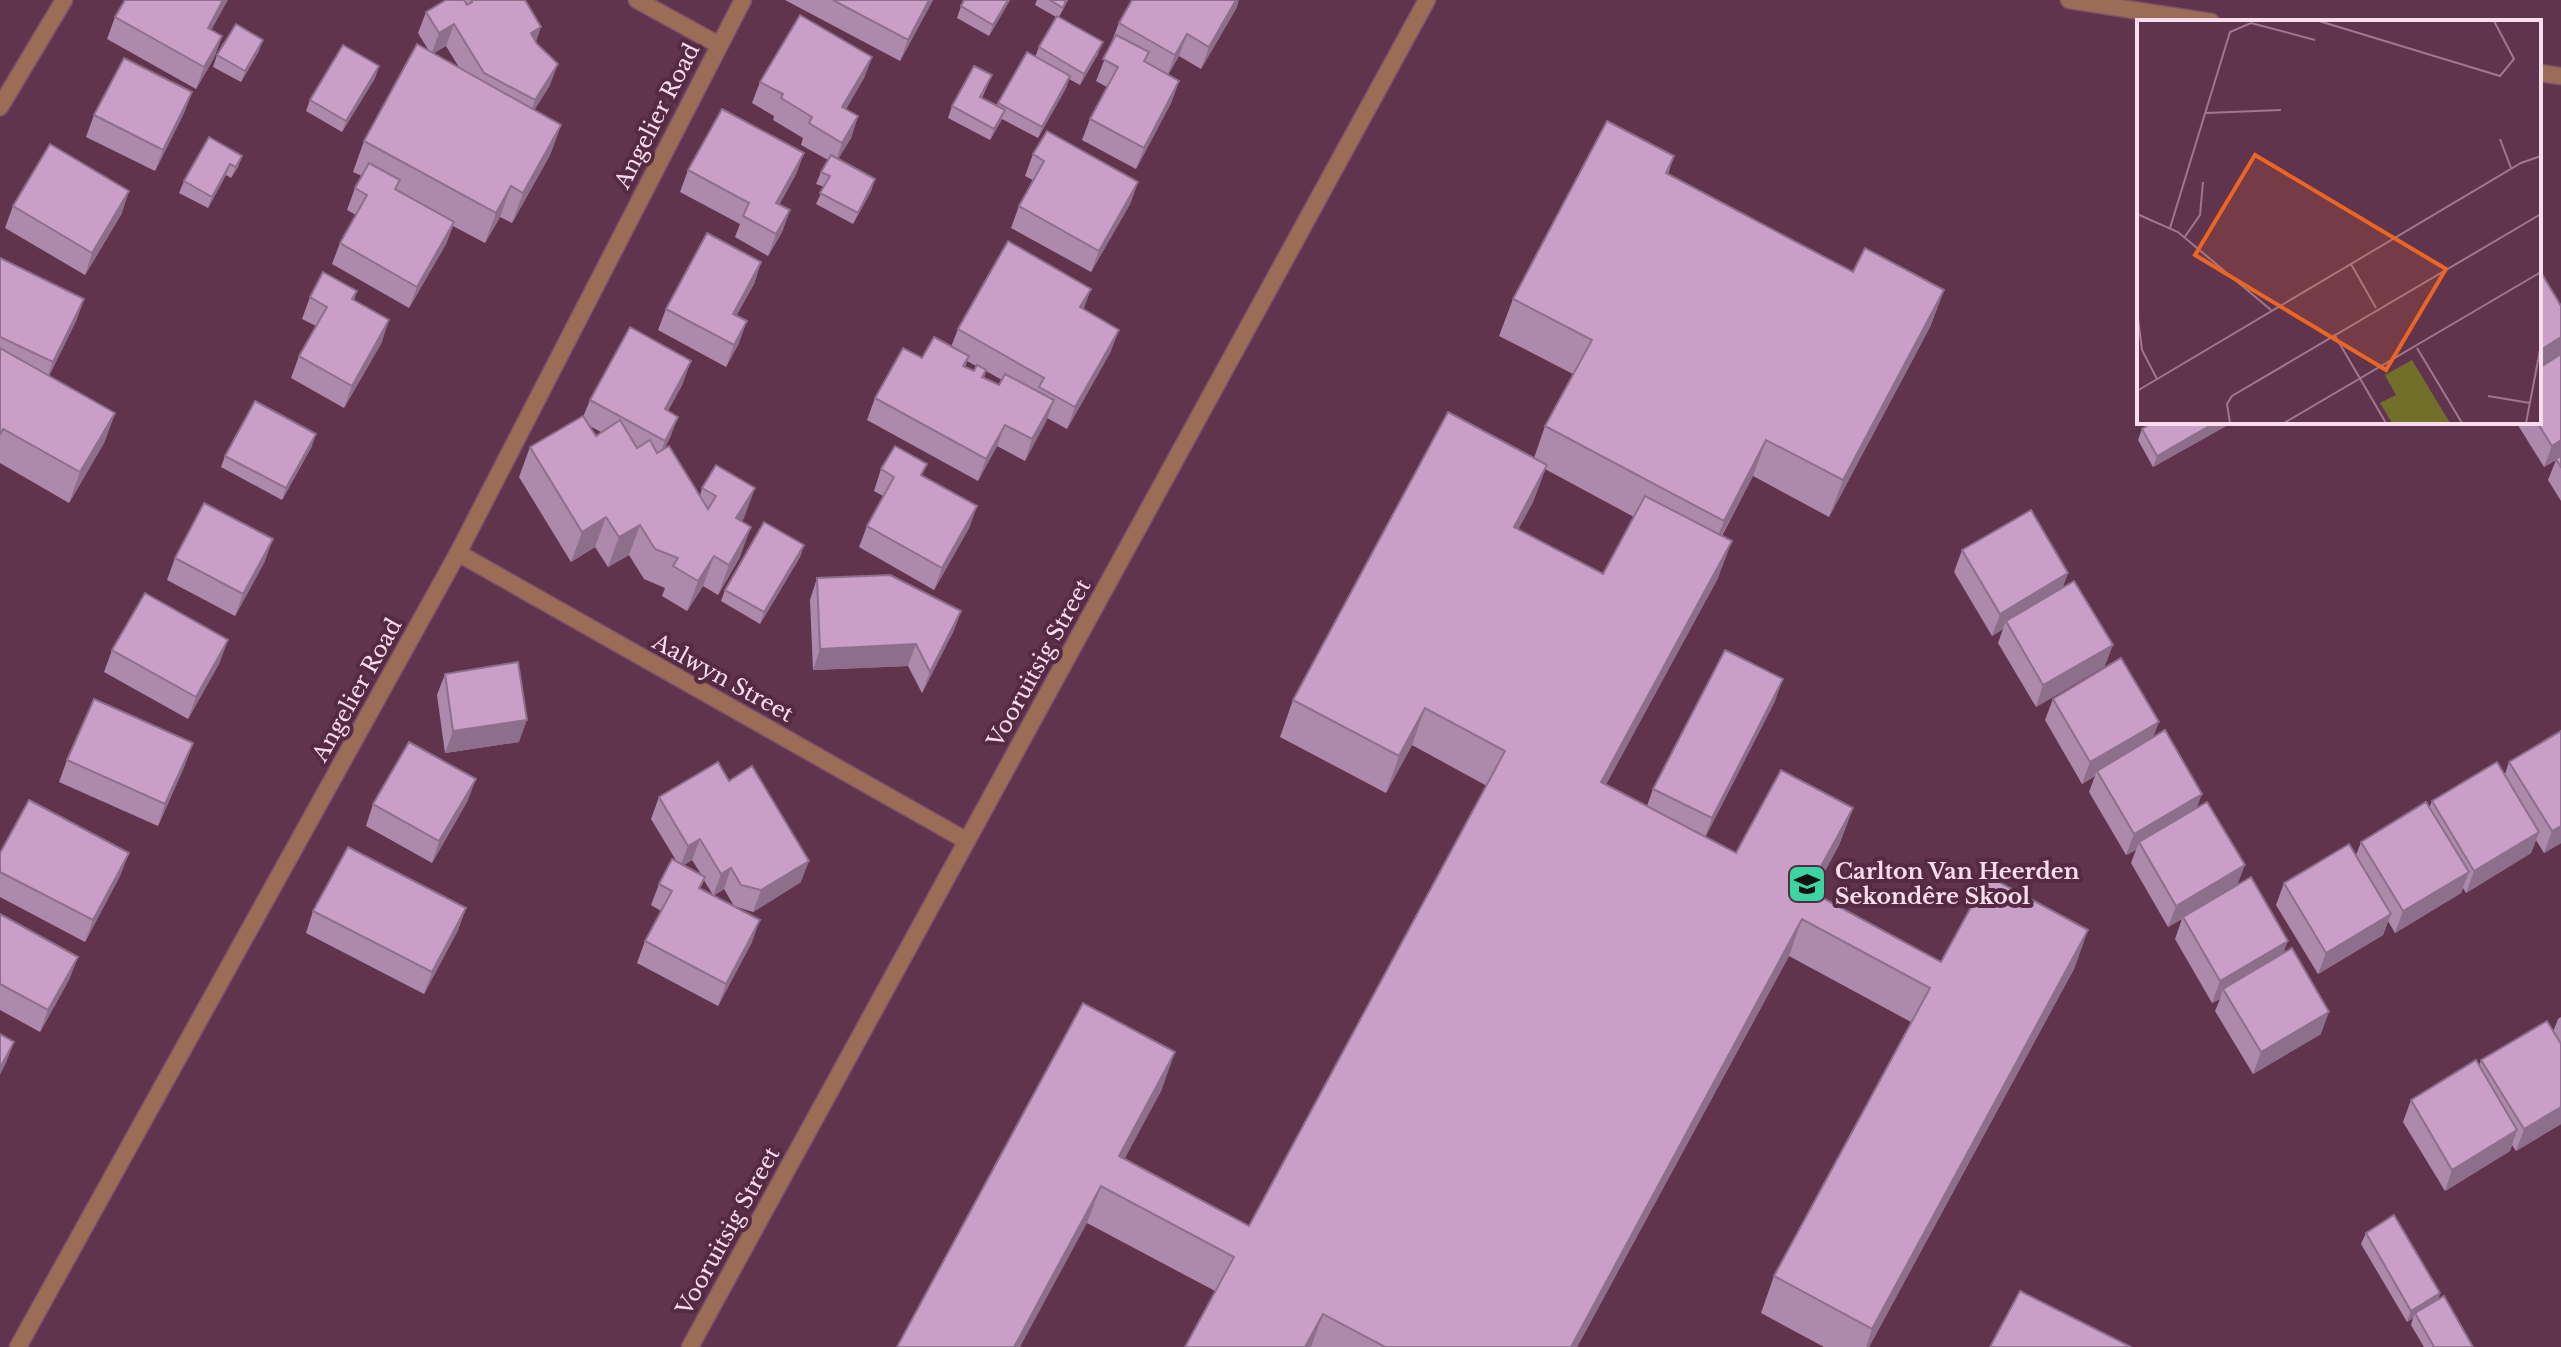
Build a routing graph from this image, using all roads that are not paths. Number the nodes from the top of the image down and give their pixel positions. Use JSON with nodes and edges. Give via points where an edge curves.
{"nodes":[{"id":1,"x":64,"y":0,"type":"edge"},
{"id":2,"x":637,"y":0,"type":"edge"},
{"id":3,"x":743,"y":0,"type":"edge"},
{"id":4,"x":1427,"y":0,"type":"edge"},
{"id":5,"x":2069,"y":0,"type":"edge"},
{"id":6,"x":2198,"y":20,"type":"edge"},
{"id":7,"x":719,"y":45,"type":"junction"},
{"id":8,"x":2541,"y":73,"type":"edge"},
{"id":9,"x":2561,"y":76,"type":"edge"},
{"id":10,"x":0,"y":107,"type":"edge"},
{"id":11,"x":458,"y":553,"type":"junction"},
{"id":12,"x":967,"y":841,"type":"junction"},
{"id":13,"x":18,"y":1347,"type":"edge"},
{"id":14,"x":690,"y":1347,"type":"edge"}],
"edges":[{"from":1,"to":10,"type":"street"},
{"from":2,"to":7,"type":"street","name":"Angelier Road"},
{"from":3,"to":7,"type":"street","name":"Angelier Road"},
{"from":4,"to":12,"type":"street","name":"Vooruitsig Street"},
{"from":5,"to":6,"type":"street"},
{"from":7,"to":11,"type":"street","name":"Angelier Road"},
{"from":8,"to":9,"type":"street"},
{"from":11,"to":12,"type":"street","name":"Aalwyn Street"},
{"from":11,"to":13,"type":"street","name":"Angelier Road"},
{"from":12,"to":14,"type":"street","name":"Vooruitsig Street"}]}
